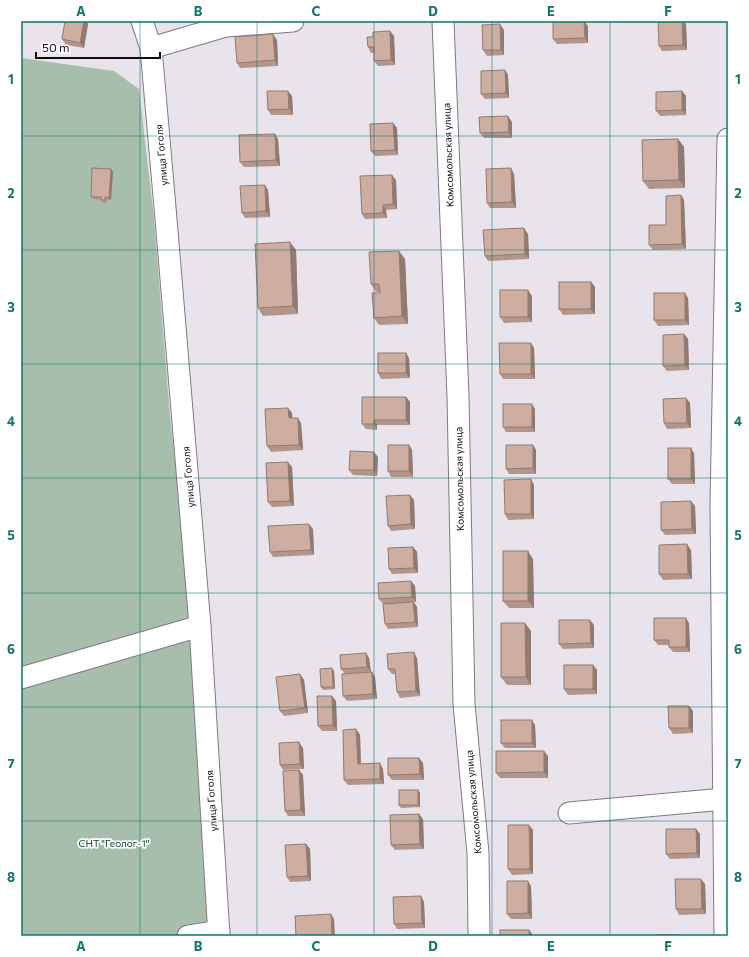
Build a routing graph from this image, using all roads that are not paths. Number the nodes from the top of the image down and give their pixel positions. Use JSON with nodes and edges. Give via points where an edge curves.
{"nodes":[{"id":1,"x":142,"y":21,"type":"edge"},
{"id":2,"x":293,"y":21,"type":"edge"},
{"id":3,"x":443,"y":21,"type":"edge"},
{"id":4,"x":151,"y":48,"type":"junction"},
{"id":5,"x":728,"y":139,"type":"edge"},
{"id":6,"x":200,"y":626,"type":"junction"},
{"id":7,"x":21,"y":678,"type":"edge"},
{"id":8,"x":724,"y":799,"type":"junction"},
{"id":9,"x":568,"y":813,"type":"dead end"},
{"id":10,"x":219,"y":934,"type":"edge"},
{"id":11,"x":188,"y":936,"type":"edge"},
{"id":12,"x":479,"y":936,"type":"edge"},
{"id":13,"x":726,"y":936,"type":"edge"}],
"edges":[{"from":1,"to":4,"type":"street","name":"улица Гоголя"},
{"from":2,"to":4,"type":"street","via":[[226,26]]},
{"from":3,"to":12,"type":"street","name":"Комсомольская улица","via":[[458,396],[464,704],[478,853]]},
{"from":4,"to":6,"type":"street","name":"улица Гоголя"},
{"from":5,"to":8,"type":"street","via":[[721,506]]},
{"from":6,"to":7,"type":"street"},
{"from":6,"to":10,"type":"street","name":"улица Гоголя"},
{"from":8,"to":9,"type":"street"},
{"from":8,"to":13,"type":"street"},
{"from":10,"to":11,"type":"street"}]}
